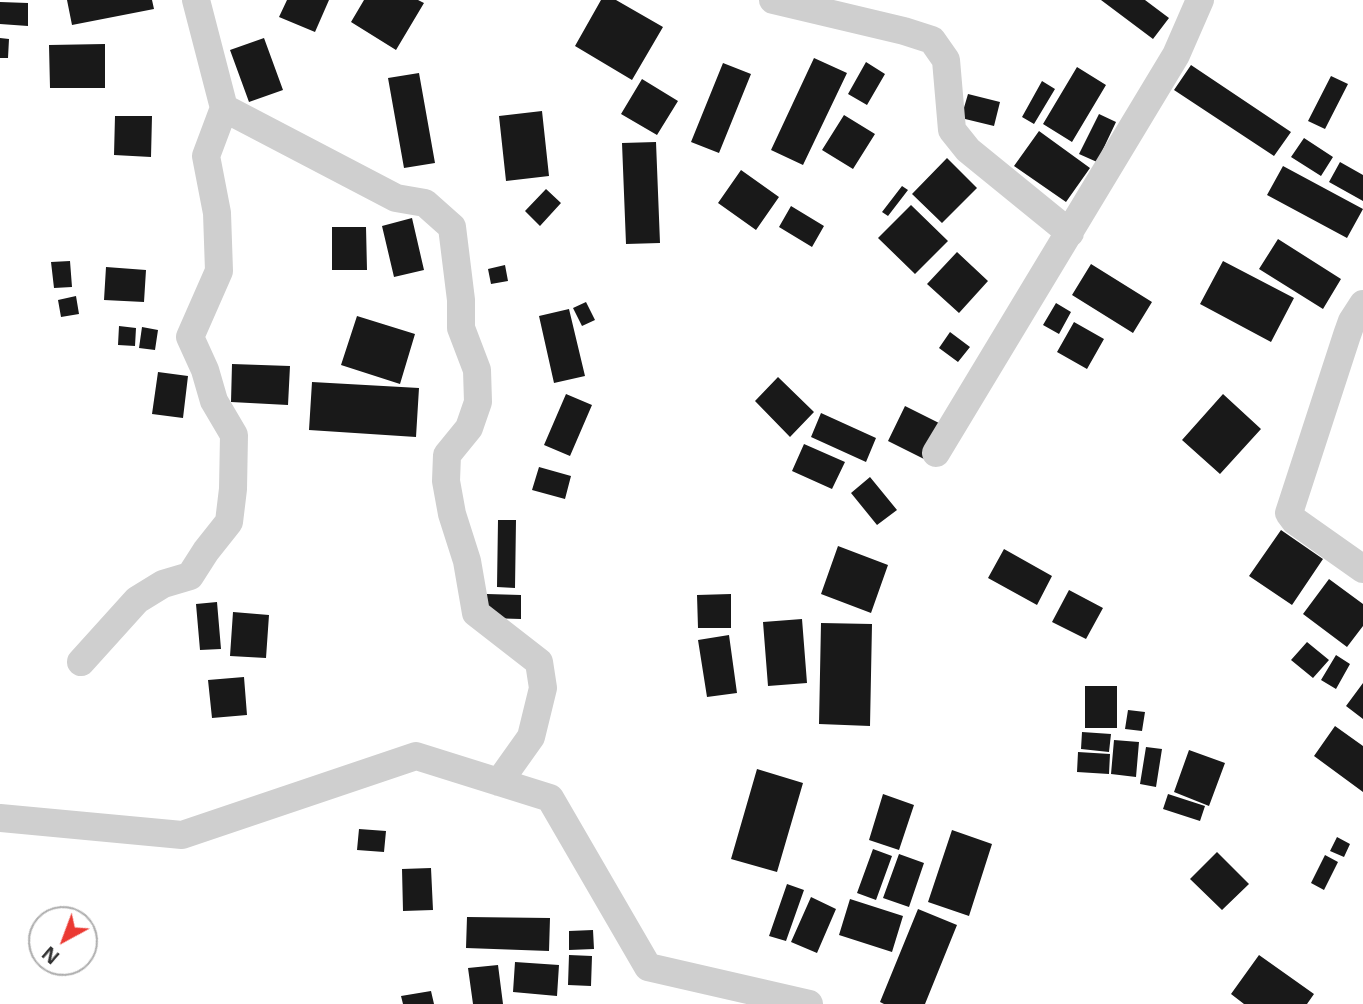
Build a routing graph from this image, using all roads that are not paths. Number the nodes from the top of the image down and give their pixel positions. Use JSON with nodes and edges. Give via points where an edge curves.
{"nodes":[{"id":1,"x":196,"y":0,"type":"edge"},
{"id":2,"x":773,"y":0,"type":"edge"},
{"id":3,"x":1200,"y":0,"type":"edge"},
{"id":4,"x":852,"y":9,"type":"edge"},
{"id":5,"x":224,"y":108,"type":"junction"},
{"id":6,"x":1070,"y":233,"type":"junction"},
{"id":7,"x":1363,"y":304,"type":"edge"},
{"id":8,"x":936,"y":453,"type":"dead end"},
{"id":9,"x":1363,"y":569,"type":"edge"},
{"id":10,"x":81,"y":662,"type":"dead end"},
{"id":11,"x":499,"y":782,"type":"junction"},
{"id":12,"x":0,"y":818,"type":"edge"},
{"id":13,"x":809,"y":1004,"type":"edge"}],
"edges":[{"from":1,"to":5,"type":"street"},
{"from":2,"to":4,"type":"street"},
{"from":3,"to":6,"type":"street","via":[[1176,55]]},
{"from":4,"to":6,"type":"street","via":[[932,40],[946,60],[952,130],[968,150]]},
{"from":5,"to":10,"type":"street","via":[[206,156],[217,213],[219,271],[190,337],[214,401],[234,435],[229,522],[190,576],[163,584],[137,600]]},
{"from":5,"to":11,"type":"street","via":[[396,198],[425,203],[452,227],[461,328],[477,370],[478,401],[469,428],[447,455],[452,514],[467,561],[476,613],[539,662],[543,688],[531,737]]},
{"from":6,"to":8,"type":"street"},
{"from":7,"to":9,"type":"street","via":[[1347,335],[1289,513]]},
{"from":11,"to":12,"type":"street","via":[[416,756],[182,835]]},
{"from":11,"to":13,"type":"street","via":[[550,798],[648,967]]}]}
